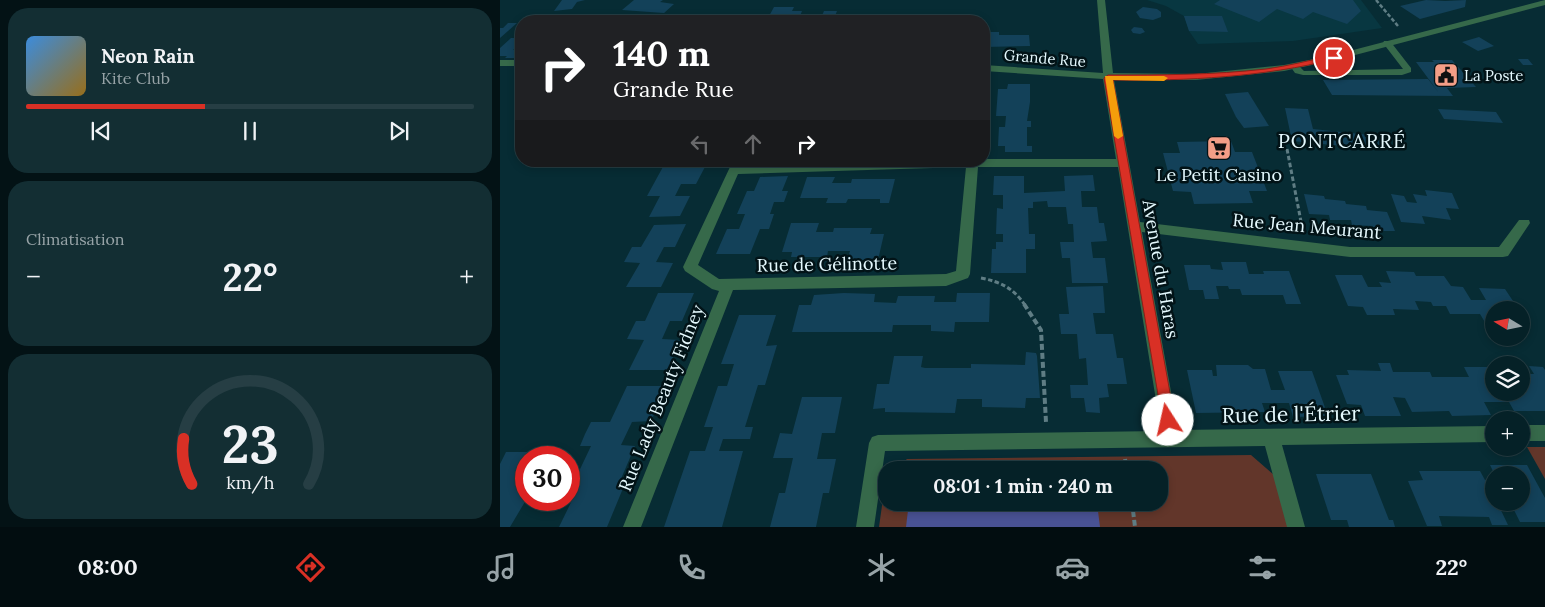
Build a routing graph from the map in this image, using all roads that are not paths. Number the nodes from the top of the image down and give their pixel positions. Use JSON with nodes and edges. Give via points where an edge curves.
{"nodes":[{"id":1,"x":1101,"y":0,"type":"edge"},
{"id":2,"x":1545,"y":2,"type":"edge"},
{"id":3,"x":1387,"y":43,"type":"junction"},
{"id":4,"x":500,"y":63,"type":"edge"},
{"id":5,"x":515,"y":63,"type":"edge"},
{"id":6,"x":1294,"y":66,"type":"junction"},
{"id":7,"x":990,"y":68,"type":"edge"},
{"id":8,"x":1108,"y":78,"type":"junction"},
{"id":9,"x":990,"y":162,"type":"edge"},
{"id":10,"x":1123,"y":163,"type":"junction"},
{"id":11,"x":823,"y":167,"type":"edge"},
{"id":12,"x":972,"y":167,"type":"edge"},
{"id":13,"x":1524,"y":223,"type":"dead end"},
{"id":14,"x":1134,"y":226,"type":"junction"},
{"id":15,"x":728,"y":285,"type":"junction"},
{"id":16,"x":1530,"y":433,"type":"edge"},
{"id":17,"x":1545,"y":433,"type":"edge"},
{"id":18,"x":1485,"y":434,"type":"edge"},
{"id":19,"x":1171,"y":438,"type":"junction"},
{"id":20,"x":1271,"y":438,"type":"junction"},
{"id":21,"x":632,"y":527,"type":"edge"},
{"id":22,"x":865,"y":527,"type":"edge"},
{"id":23,"x":1296,"y":527,"type":"edge"}],
"edges":[{"from":1,"to":8,"type":"street","name":"Avenue du Haras"},
{"from":2,"to":3,"type":"street","name":"Grande Rue"},
{"from":3,"to":6,"type":"street","name":"Grande Rue"},
{"from":3,"to":6,"type":"lane","via":[[1408,70],[1402,73],[1303,73]]},
{"from":4,"to":5,"type":"street"},
{"from":6,"to":8,"type":"street","name":"Grande Rue","via":[[1213,76]]},
{"from":7,"to":8,"type":"street","name":"Grande Rue"},
{"from":8,"to":10,"type":"street","name":"Avenue du Haras"},
{"from":9,"to":10,"type":"street"},
{"from":10,"to":14,"type":"street","name":"Avenue du Haras"},
{"from":11,"to":15,"type":"street","name":"Rue de Gélinotte","via":[[734,170],[690,267],[717,285]]},
{"from":12,"to":15,"type":"street","name":"Rue de Gélinotte","via":[[963,274],[946,280]]},
{"from":13,"to":14,"type":"street","name":"Rue Jean Meurant","via":[[1503,252],[1350,252]]},
{"from":14,"to":19,"type":"street","name":"Avenue du Haras"},
{"from":15,"to":21,"type":"street","name":"Rue Lady Beauty Fidney"},
{"from":16,"to":17,"type":"street"},
{"from":18,"to":20,"type":"street","name":"Rue de l'Étrier"},
{"from":19,"to":20,"type":"street","name":"Rue de l'Étrier"},
{"from":19,"to":22,"type":"street","name":"Rue de l'Étrier","via":[[878,443]]},
{"from":20,"to":23,"type":"street"}]}
